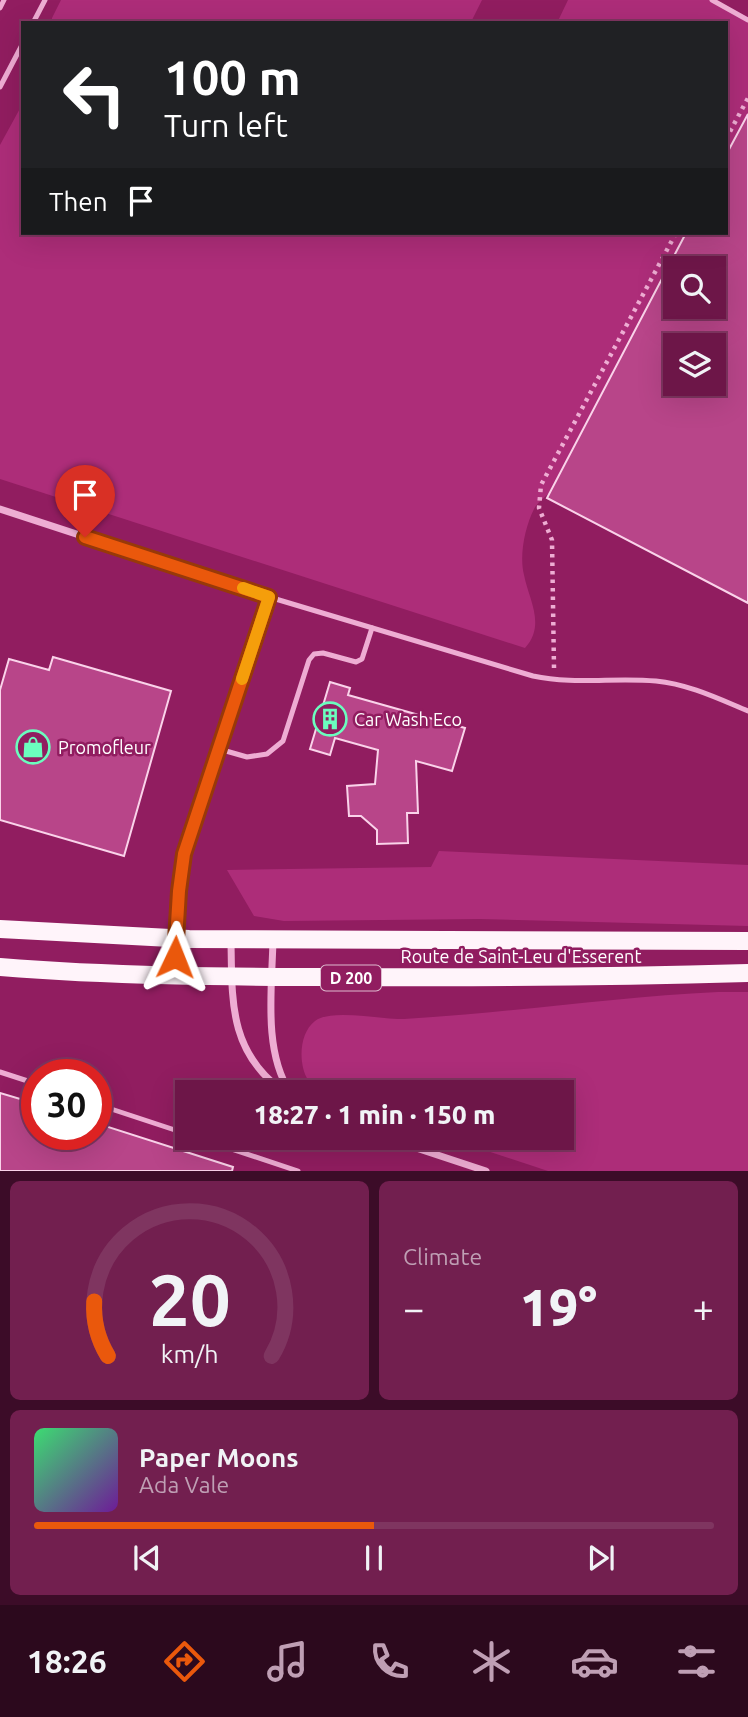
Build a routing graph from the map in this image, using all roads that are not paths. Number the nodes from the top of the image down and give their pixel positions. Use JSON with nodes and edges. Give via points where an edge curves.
{"nodes":[{"id":1,"x":4,"y":0,"type":"edge"},
{"id":2,"x":45,"y":0,"type":"edge"},
{"id":3,"x":712,"y":0,"type":"edge"},
{"id":4,"x":0,"y":8,"type":"edge"},
{"id":5,"x":748,"y":20,"type":"edge"},
{"id":6,"x":34,"y":21,"type":"edge"},
{"id":7,"x":21,"y":47,"type":"edge"},
{"id":8,"x":0,"y":87,"type":"edge"},
{"id":9,"x":0,"y":509,"type":"edge"},
{"id":10,"x":269,"y":597,"type":"junction"},
{"id":11,"x":372,"y":628,"type":"junction"},
{"id":12,"x":748,"y":711,"type":"edge"},
{"id":13,"x":219,"y":749,"type":"junction"},
{"id":14,"x":0,"y":929,"type":"edge"},
{"id":15,"x":176,"y":939,"type":"junction"},
{"id":16,"x":231,"y":939,"type":"junction"},
{"id":17,"x":273,"y":940,"type":"junction"},
{"id":18,"x":748,"y":941,"type":"edge"},
{"id":19,"x":0,"y":967,"type":"edge"},
{"id":20,"x":748,"y":973,"type":"edge"},
{"id":21,"x":175,"y":976,"type":"junction"},
{"id":22,"x":231,"y":977,"type":"junction"},
{"id":23,"x":272,"y":977,"type":"junction"},
{"id":24,"x":0,"y":1072,"type":"edge"},
{"id":25,"x":21,"y":1079,"type":"edge"},
{"id":26,"x":271,"y":1080,"type":"edge"},
{"id":27,"x":282,"y":1080,"type":"edge"},
{"id":28,"x":112,"y":1109,"type":"edge"},
{"id":29,"x":175,"y":1130,"type":"edge"},
{"id":30,"x":234,"y":1150,"type":"edge"},
{"id":31,"x":422,"y":1150,"type":"edge"},
{"id":32,"x":298,"y":1171,"type":"edge"},
{"id":33,"x":486,"y":1171,"type":"edge"}],
"edges":[{"from":1,"to":4,"type":"lane"},
{"from":2,"to":6,"type":"lane"},
{"from":3,"to":5,"type":"lane"},
{"from":7,"to":8,"type":"lane"},
{"from":9,"to":10,"type":"street"},
{"from":10,"to":11,"type":"lane"},
{"from":10,"to":13,"type":"street"},
{"from":11,"to":12,"type":"lane","via":[[554,681],[659,681]]},
{"from":11,"to":13,"type":"lane","via":[[362,659],[356,662],[323,653],[309,660],[283,741],[267,754],[247,757]]},
{"from":13,"to":15,"type":"street","via":[[184,854]]},
{"from":14,"to":15,"type":"main road","name":"Route de Saint-Leu d'Esserent","number":"D 200"},
{"from":15,"to":16,"type":"main road","name":"Route de Saint-Leu d'Esserent","number":"D 200"},
{"from":15,"to":21,"type":"street"},
{"from":16,"to":17,"type":"main road","name":"Route de Saint-Leu d'Esserent","number":"D 200"},
{"from":16,"to":22,"type":"street"},
{"from":17,"to":18,"type":"main road","name":"Route de Saint-Leu d'Esserent","number":"D 200"},
{"from":17,"to":23,"type":"street"},
{"from":19,"to":21,"type":"main road","name":"Route de Saint-Leu d'Esserent","number":"D 200"},
{"from":20,"to":23,"type":"main road","name":"Route de Saint-Leu d'Esserent","number":"D 200","via":[[592,978]]},
{"from":21,"to":22,"type":"main road","name":"Route de Saint-Leu d'Esserent","number":"D 200"},
{"from":22,"to":23,"type":"main road","name":"Route de Saint-Leu d'Esserent","number":"D 200"},
{"from":22,"to":26,"type":"street","via":[[243,1046]]},
{"from":23,"to":27,"type":"street","via":[[275,1059]]},
{"from":24,"to":25,"type":"lane"},
{"from":28,"to":29,"type":"lane"},
{"from":30,"to":32,"type":"lane"},
{"from":31,"to":33,"type":"street"}]}
